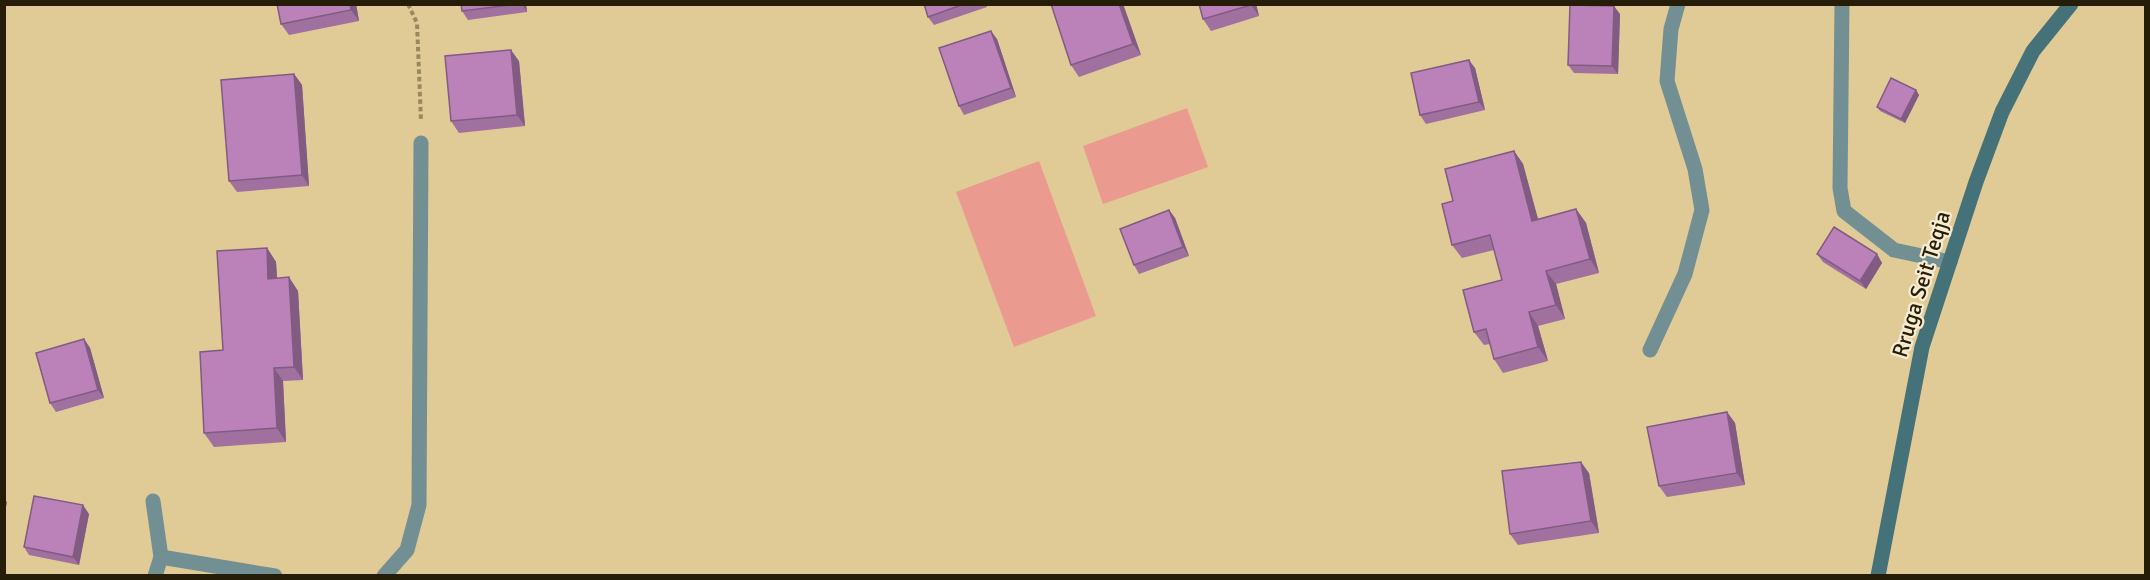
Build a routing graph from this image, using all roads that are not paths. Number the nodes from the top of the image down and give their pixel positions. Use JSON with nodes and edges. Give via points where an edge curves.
{"nodes":[{"id":1,"x":1678,"y":4,"type":"edge"},
{"id":2,"x":1842,"y":4,"type":"edge"},
{"id":3,"x":2071,"y":4,"type":"edge"},
{"id":4,"x":421,"y":143,"type":"road end"},
{"id":5,"x":1950,"y":262,"type":"junction"},
{"id":6,"x":1650,"y":350,"type":"dead end"},
{"id":7,"x":153,"y":501,"type":"dead end"},
{"id":8,"x":161,"y":557,"type":"junction"},
{"id":9,"x":155,"y":576,"type":"edge"},
{"id":10,"x":275,"y":576,"type":"edge"},
{"id":11,"x":384,"y":576,"type":"edge"},
{"id":12,"x":1878,"y":576,"type":"edge"}],
"edges":[{"from":1,"to":6,"type":"street","via":[[1671,29],[1667,81],[1695,169],[1702,210],[1685,274]]},
{"from":2,"to":5,"type":"street","via":[[1840,188],[1844,212],[1894,250]]},
{"from":3,"to":5,"type":"main road","name":"Rruga Seit Teqja","via":[[2033,51],[2002,112]]},
{"from":4,"to":11,"type":"street","via":[[419,505],[407,550]]},
{"from":5,"to":12,"type":"main road","name":"Rruga Seit Teqja","via":[[1922,347]]},
{"from":7,"to":8,"type":"street"},
{"from":8,"to":9,"type":"street"},
{"from":8,"to":10,"type":"street"}]}
